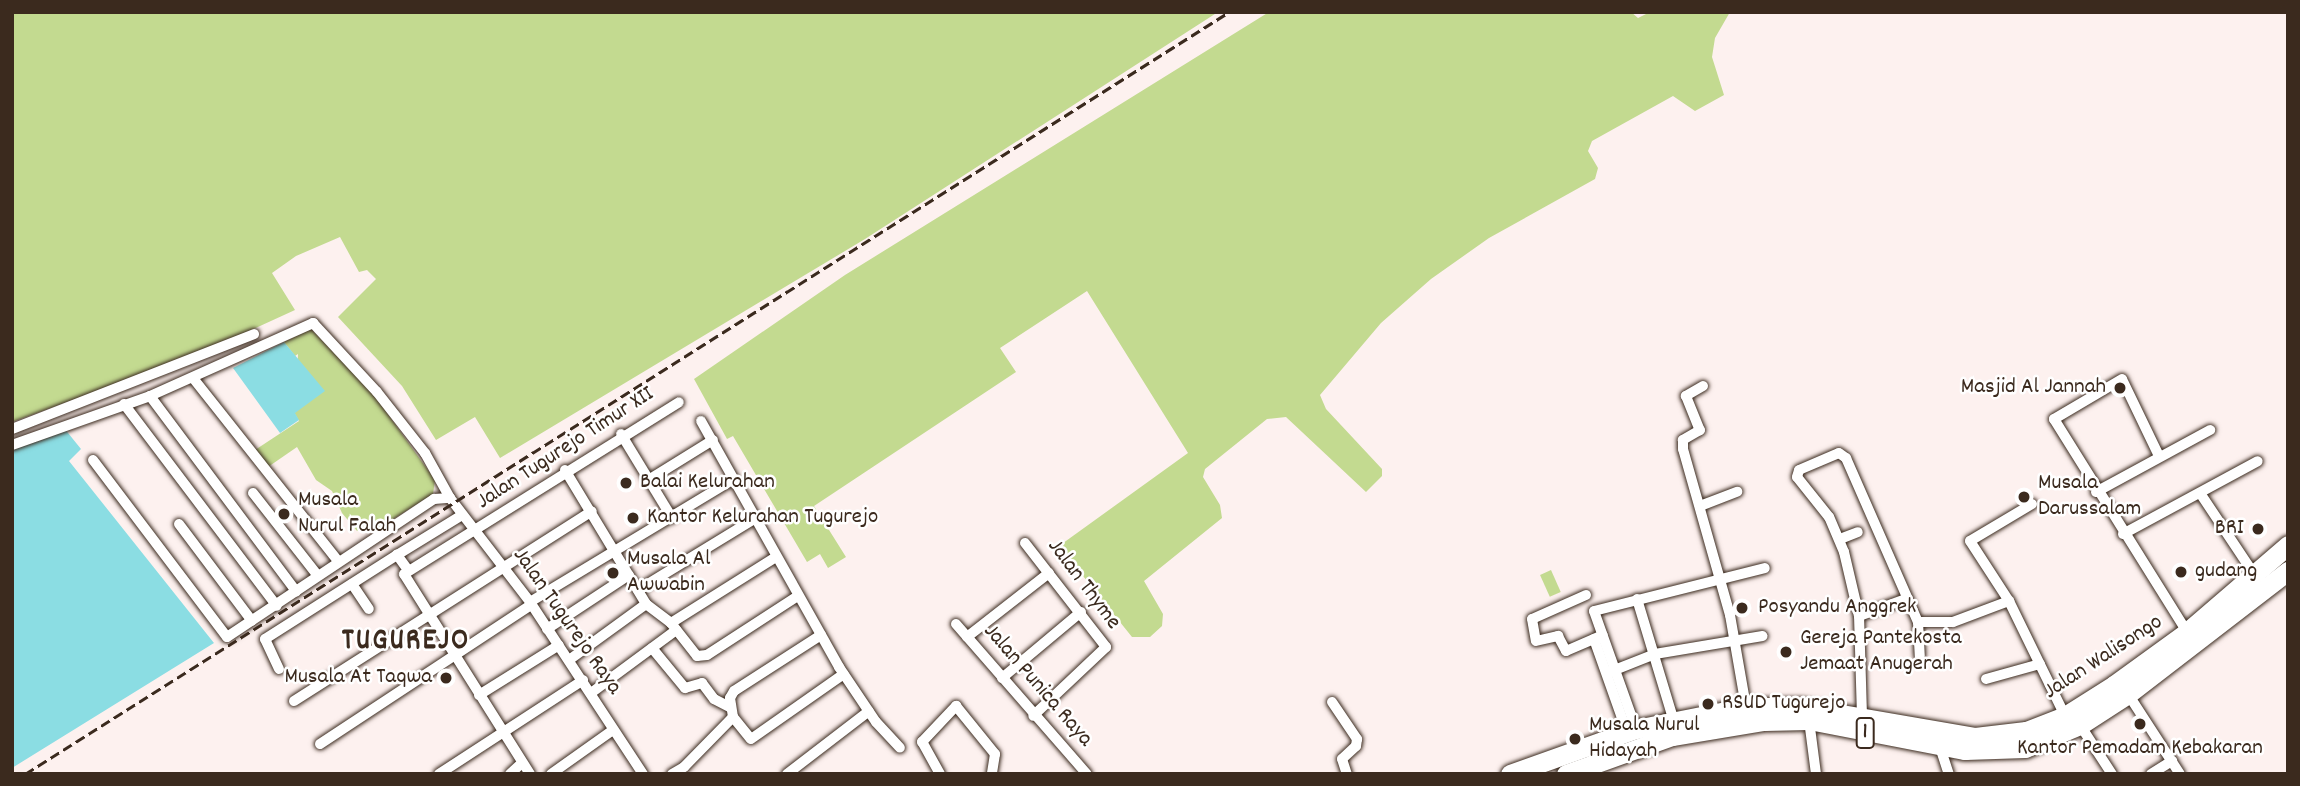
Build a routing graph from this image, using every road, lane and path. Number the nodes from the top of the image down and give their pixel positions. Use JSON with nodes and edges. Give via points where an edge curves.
{"nodes":[{"id":1,"x":254,"y":334,"type":"dead end"},
{"id":2,"x":193,"y":377,"type":"junction"},
{"id":3,"x":1703,"y":386,"type":"dead end"},
{"id":4,"x":150,"y":396,"type":"junction"},
{"id":5,"x":679,"y":402,"type":"dead end"},
{"id":6,"x":124,"y":404,"type":"junction"},
{"id":7,"x":701,"y":421,"type":"dead end"},
{"id":8,"x":12,"y":429,"type":"edge"},
{"id":9,"x":2210,"y":429,"type":"dead end"},
{"id":10,"x":621,"y":434,"type":"junction"},
{"id":11,"x":713,"y":440,"type":"junction"},
{"id":12,"x":12,"y":444,"type":"edge"},
{"id":13,"x":2159,"y":456,"type":"junction"},
{"id":14,"x":93,"y":460,"type":"dead end"},
{"id":15,"x":2258,"y":461,"type":"dead end"},
{"id":16,"x":565,"y":470,"type":"junction"},
{"id":17,"x":650,"y":479,"type":"junction"},
{"id":18,"x":734,"y":479,"type":"junction"},
{"id":19,"x":1737,"y":492,"type":"dead end"},
{"id":20,"x":2096,"y":492,"type":"junction"},
{"id":21,"x":253,"y":493,"type":"dead end"},
{"id":22,"x":2200,"y":493,"type":"junction"},
{"id":23,"x":450,"y":498,"type":"junction"},
{"id":24,"x":2032,"y":504,"type":"dead end"},
{"id":25,"x":1700,"y":506,"type":"junction"},
{"id":26,"x":592,"y":511,"type":"junction"},
{"id":27,"x":462,"y":514,"type":"junction"},
{"id":28,"x":673,"y":518,"type":"junction"},
{"id":29,"x":756,"y":518,"type":"junction"},
{"id":30,"x":179,"y":523,"type":"dead end"},
{"id":31,"x":477,"y":531,"type":"junction"},
{"id":32,"x":1858,"y":532,"type":"dead end"},
{"id":33,"x":2123,"y":534,"type":"junction"},
{"id":34,"x":1840,"y":539,"type":"junction"},
{"id":35,"x":1025,"y":543,"type":"dead end"},
{"id":36,"x":2288,"y":545,"type":"edge"},
{"id":37,"x":616,"y":553,"type":"junction"},
{"id":38,"x":397,"y":555,"type":"junction"},
{"id":39,"x":776,"y":557,"type":"junction"},
{"id":40,"x":338,"y":561,"type":"junction"},
{"id":41,"x":504,"y":568,"type":"junction"},
{"id":42,"x":1765,"y":568,"type":"dead end"},
{"id":43,"x":2288,"y":571,"type":"edge"},
{"id":44,"x":406,"y":573,"type":"junction"},
{"id":45,"x":1049,"y":573,"type":"junction"},
{"id":46,"x":2254,"y":574,"type":"junction"},
{"id":47,"x":629,"y":575,"type":"junction"},
{"id":48,"x":318,"y":576,"type":"junction"},
{"id":49,"x":1721,"y":580,"type":"junction"},
{"id":50,"x":352,"y":584,"type":"junction"},
{"id":51,"x":638,"y":590,"type":"junction"},
{"id":52,"x":296,"y":591,"type":"junction"},
{"id":53,"x":1586,"y":595,"type":"dead end"},
{"id":54,"x":798,"y":596,"type":"junction"},
{"id":55,"x":1637,"y":599,"type":"junction"},
{"id":56,"x":1906,"y":599,"type":"junction"},
{"id":57,"x":2009,"y":601,"type":"junction"},
{"id":58,"x":530,"y":604,"type":"junction"},
{"id":59,"x":646,"y":604,"type":"junction"},
{"id":60,"x":277,"y":606,"type":"junction"},
{"id":61,"x":369,"y":609,"type":"dead end"},
{"id":62,"x":1081,"y":612,"type":"junction"},
{"id":63,"x":429,"y":616,"type":"junction"},
{"id":64,"x":1859,"y":616,"type":"junction"},
{"id":65,"x":252,"y":621,"type":"junction"},
{"id":66,"x":1918,"y":622,"type":"junction"},
{"id":67,"x":956,"y":624,"type":"dead end"},
{"id":68,"x":673,"y":627,"type":"junction"},
{"id":69,"x":547,"y":629,"type":"junction"},
{"id":70,"x":2187,"y":632,"type":"junction"},
{"id":71,"x":821,"y":635,"type":"junction"},
{"id":72,"x":1763,"y":636,"type":"dead end"},
{"id":73,"x":967,"y":637,"type":"junction"},
{"id":74,"x":1599,"y":637,"type":"junction"},
{"id":75,"x":1735,"y":642,"type":"junction"},
{"id":76,"x":559,"y":645,"type":"junction"},
{"id":77,"x":652,"y":648,"type":"junction"},
{"id":78,"x":453,"y":654,"type":"junction"},
{"id":79,"x":1655,"y":654,"type":"junction"},
{"id":80,"x":1920,"y":656,"type":"dead end"},
{"id":81,"x":569,"y":660,"type":"junction"},
{"id":82,"x":2039,"y":664,"type":"junction"},
{"id":83,"x":279,"y":669,"type":"dead end"},
{"id":84,"x":1612,"y":671,"type":"junction"},
{"id":85,"x":844,"y":674,"type":"junction"},
{"id":86,"x":1002,"y":678,"type":"junction"},
{"id":87,"x":1986,"y":679,"type":"dead end"},
{"id":88,"x":583,"y":680,"type":"junction"},
{"id":89,"x":2121,"y":692,"type":"junction"},
{"id":90,"x":592,"y":693,"type":"junction"},
{"id":91,"x":479,"y":695,"type":"junction"},
{"id":92,"x":294,"y":701,"type":"dead end"},
{"id":93,"x":1332,"y":702,"type":"dead end"},
{"id":94,"x":1746,"y":707,"type":"junction"},
{"id":95,"x":732,"y":712,"type":"junction"},
{"id":96,"x":869,"y":712,"type":"junction"},
{"id":97,"x":1033,"y":716,"type":"junction"},
{"id":98,"x":1862,"y":716,"type":"junction"},
{"id":99,"x":1673,"y":718,"type":"junction"},
{"id":100,"x":1809,"y":720,"type":"junction"},
{"id":101,"x":2073,"y":721,"type":"junction"},
{"id":102,"x":613,"y":730,"type":"junction"},
{"id":103,"x":1632,"y":730,"type":"junction"},
{"id":104,"x":502,"y":731,"type":"junction"},
{"id":105,"x":320,"y":744,"type":"dead end"},
{"id":106,"x":1940,"y":747,"type":"junction"},
{"id":107,"x":900,"y":748,"type":"dead end"},
{"id":108,"x":2172,"y":761,"type":"junction"},
{"id":109,"x":522,"y":763,"type":"junction"},
{"id":110,"x":1082,"y":772,"type":"edge"},
{"id":111,"x":640,"y":773,"type":"edge"},
{"id":112,"x":439,"y":774,"type":"edge"},
{"id":113,"x":510,"y":774,"type":"edge"},
{"id":114,"x":530,"y":774,"type":"edge"},
{"id":115,"x":551,"y":774,"type":"edge"},
{"id":116,"x":671,"y":774,"type":"edge"},
{"id":117,"x":787,"y":774,"type":"edge"},
{"id":118,"x":940,"y":774,"type":"edge"},
{"id":119,"x":992,"y":774,"type":"edge"},
{"id":120,"x":1347,"y":774,"type":"edge"},
{"id":121,"x":1510,"y":774,"type":"edge"},
{"id":122,"x":1566,"y":774,"type":"edge"},
{"id":123,"x":1816,"y":774,"type":"edge"},
{"id":124,"x":1949,"y":774,"type":"edge"},
{"id":125,"x":2112,"y":774,"type":"edge"},
{"id":126,"x":2151,"y":774,"type":"edge"},
{"id":127,"x":2180,"y":774,"type":"edge"}],
"edges":[{"from":1,"to":8,"type":"street"},
{"from":2,"to":4,"type":"street"},
{"from":2,"to":23,"type":"street","name":"Jalan Tugurejo Raya","via":[[313,323],[425,453]]},
{"from":2,"to":40,"type":"street"},
{"from":3,"to":25,"type":"street","via":[[1686,396],[1700,430],[1682,441]]},
{"from":4,"to":6,"type":"street"},
{"from":4,"to":52,"type":"street"},
{"from":5,"to":10,"type":"street","name":"Jalan Tugurejo Timur XII"},
{"from":6,"to":12,"type":"street"},
{"from":6,"to":60,"type":"street"},
{"from":7,"to":11,"type":"street"},
{"from":9,"to":13,"type":"street"},
{"from":10,"to":16,"type":"street","name":"Jalan Tugurejo Timur XII"},
{"from":10,"to":17,"type":"street"},
{"from":11,"to":17,"type":"street"},
{"from":11,"to":18,"type":"street"},
{"from":13,"to":20,"type":"street"},
{"from":13,"to":20,"type":"street","via":[[2122,379],[2054,419]]},
{"from":14,"to":65,"type":"street","via":[[227,637]]},
{"from":15,"to":22,"type":"street"},
{"from":16,"to":26,"type":"street"},
{"from":16,"to":31,"type":"street","name":"Jalan Tugurejo Timur XII"},
{"from":17,"to":28,"type":"street"},
{"from":18,"to":28,"type":"street"},
{"from":18,"to":29,"type":"street"},
{"from":19,"to":25,"type":"street"},
{"from":20,"to":33,"type":"street"},
{"from":21,"to":48,"type":"street"},
{"from":22,"to":33,"type":"street"},
{"from":22,"to":46,"type":"street"},
{"from":23,"to":27,"type":"street","name":"Jalan Tugurejo Raya"},
{"from":23,"to":40,"type":"street","via":[[434,499]]},
{"from":24,"to":57,"type":"street","via":[[1973,538],[1971,544]]},
{"from":25,"to":49,"type":"street"},
{"from":26,"to":37,"type":"street"},
{"from":26,"to":41,"type":"street"},
{"from":27,"to":31,"type":"street","name":"Jalan Tugurejo Raya"},
{"from":27,"to":38,"type":"street"},
{"from":28,"to":37,"type":"street"},
{"from":29,"to":39,"type":"street"},
{"from":29,"to":51,"type":"street"},
{"from":30,"to":65,"type":"street"},
{"from":31,"to":41,"type":"street","name":"Jalan Tugurejo Raya"},
{"from":31,"to":44,"type":"street","name":"Jalan Tugurejo Timur XII"},
{"from":32,"to":34,"type":"street"},
{"from":33,"to":70,"type":"street"},
{"from":34,"to":56,"type":"street","via":[[1796,474],[1839,453],[1846,458]]},
{"from":34,"to":64,"type":"street"},
{"from":35,"to":45,"type":"street","name":"Jalan Thyme"},
{"from":36,"to":46,"type":"highway","name":"Jalan Walisongo","number":"1"},
{"from":37,"to":47,"type":"street"},
{"from":37,"to":58,"type":"street"},
{"from":38,"to":44,"type":"street"},
{"from":38,"to":50,"type":"street"},
{"from":39,"to":54,"type":"street"},
{"from":39,"to":68,"type":"street"},
{"from":40,"to":48,"type":"street"},
{"from":41,"to":58,"type":"street","name":"Jalan Tugurejo Raya"},
{"from":41,"to":63,"type":"street"},
{"from":42,"to":49,"type":"street"},
{"from":43,"to":89,"type":"highway","name":"Jalan Walisongo","number":"1"},
{"from":44,"to":63,"type":"street"},
{"from":45,"to":62,"type":"street","name":"Jalan Thyme"},
{"from":45,"to":73,"type":"street"},
{"from":46,"to":70,"type":"highway","name":"Jalan Walisongo","number":"1"},
{"from":47,"to":51,"type":"street"},
{"from":47,"to":69,"type":"street"},
{"from":48,"to":52,"type":"street"},
{"from":49,"to":55,"type":"street"},
{"from":49,"to":75,"type":"street"},
{"from":50,"to":61,"type":"street"},
{"from":50,"to":83,"type":"street","via":[[264,640]]},
{"from":51,"to":59,"type":"street"},
{"from":52,"to":60,"type":"street"},
{"from":53,"to":74,"type":"street","via":[[1530,623],[1536,641],[1558,636],[1564,650]]},
{"from":54,"to":68,"type":"street","via":[[701,657]]},
{"from":54,"to":71,"type":"street"},
{"from":55,"to":74,"type":"street","via":[[1594,611]]},
{"from":55,"to":79,"type":"street"},
{"from":56,"to":64,"type":"street"},
{"from":56,"to":66,"type":"street"},
{"from":57,"to":66,"type":"street","via":[[1953,622]]},
{"from":57,"to":82,"type":"street"},
{"from":58,"to":69,"type":"street","name":"Jalan Tugurejo Raya"},
{"from":58,"to":78,"type":"street"},
{"from":59,"to":68,"type":"street"},
{"from":59,"to":81,"type":"street"},
{"from":60,"to":65,"type":"street"},
{"from":62,"to":86,"type":"street"},
{"from":62,"to":97,"type":"street","name":"Jalan Thyme","via":[[1106,647]]},
{"from":63,"to":78,"type":"street"},
{"from":63,"to":92,"type":"street"},
{"from":64,"to":98,"type":"street"},
{"from":66,"to":80,"type":"street"},
{"from":67,"to":73,"type":"street","name":"Jalan Punica Raya"},
{"from":68,"to":77,"type":"street"},
{"from":69,"to":76,"type":"street","name":"Jalan Tugurejo Raya"},
{"from":70,"to":89,"type":"highway","name":"Jalan Walisongo","number":"1"},
{"from":71,"to":85,"type":"street"},
{"from":71,"to":95,"type":"street","via":[[733,691]]},
{"from":72,"to":75,"type":"street"},
{"from":73,"to":86,"type":"street","name":"Jalan Punica Raya"},
{"from":74,"to":84,"type":"street"},
{"from":75,"to":79,"type":"street"},
{"from":75,"to":94,"type":"street"},
{"from":76,"to":81,"type":"street","name":"Jalan Tugurejo Raya"},
{"from":76,"to":91,"type":"street"},
{"from":77,"to":90,"type":"street"},
{"from":77,"to":95,"type":"street","via":[[685,688],[702,683]]},
{"from":78,"to":91,"type":"street"},
{"from":78,"to":105,"type":"street"},
{"from":79,"to":84,"type":"street"},
{"from":79,"to":99,"type":"street"},
{"from":81,"to":88,"type":"street","name":"Jalan Tugurejo Raya"},
{"from":82,"to":87,"type":"street"},
{"from":82,"to":101,"type":"street"},
{"from":84,"to":103,"type":"street"},
{"from":85,"to":95,"type":"street","via":[[751,739]]},
{"from":85,"to":96,"type":"street"},
{"from":86,"to":97,"type":"street","name":"Jalan Punica Raya"},
{"from":88,"to":90,"type":"street","name":"Jalan Tugurejo Raya"},
{"from":88,"to":104,"type":"street"},
{"from":89,"to":101,"type":"highway","name":"Jalan Walisongo","number":"1"},
{"from":89,"to":108,"type":"street"},
{"from":90,"to":102,"type":"street","name":"Jalan Tugurejo Raya"},
{"from":91,"to":104,"type":"street"},
{"from":93,"to":120,"type":"street","via":[[1357,738],[1356,746],[1342,760]]},
{"from":94,"to":98,"type":"highway","name":"Jalan Walisongo","number":"1","via":[[1801,707]]},
{"from":94,"to":99,"type":"highway","name":"Jalan Walisongo","number":"1"},
{"from":95,"to":116,"type":"street","via":[[684,767]]},
{"from":96,"to":107,"type":"street"},
{"from":96,"to":117,"type":"street"},
{"from":97,"to":110,"type":"street","name":"Jalan Punica Raya"},
{"from":98,"to":101,"type":"highway","name":"Jalan Walisongo","number":"1","via":[[1975,737]]},
{"from":99,"to":103,"type":"highway","name":"Jalan Walisongo","number":"1"},
{"from":100,"to":106,"type":"highway","name":"Jalan Walisongo","number":"1"},
{"from":100,"to":122,"type":"highway","name":"Jalan Walisongo","number":"1","via":[[1764,721],[1672,736]]},
{"from":100,"to":123,"type":"street"},
{"from":101,"to":106,"type":"highway","name":"Jalan Walisongo","number":"1","via":[[2048,741],[2008,751]]},
{"from":101,"to":125,"type":"street"},
{"from":102,"to":111,"type":"street","name":"Jalan Tugurejo Raya"},
{"from":102,"to":115,"type":"street"},
{"from":103,"to":121,"type":"highway","name":"Jalan Walisongo","number":"1"},
{"from":104,"to":109,"type":"street"},
{"from":104,"to":112,"type":"street"},
{"from":106,"to":124,"type":"street"},
{"from":108,"to":126,"type":"street"},
{"from":108,"to":127,"type":"street"},
{"from":109,"to":113,"type":"street"},
{"from":109,"to":114,"type":"street"},
{"from":118,"to":119,"type":"street","via":[[922,743],[956,706],[995,754]]}]}
